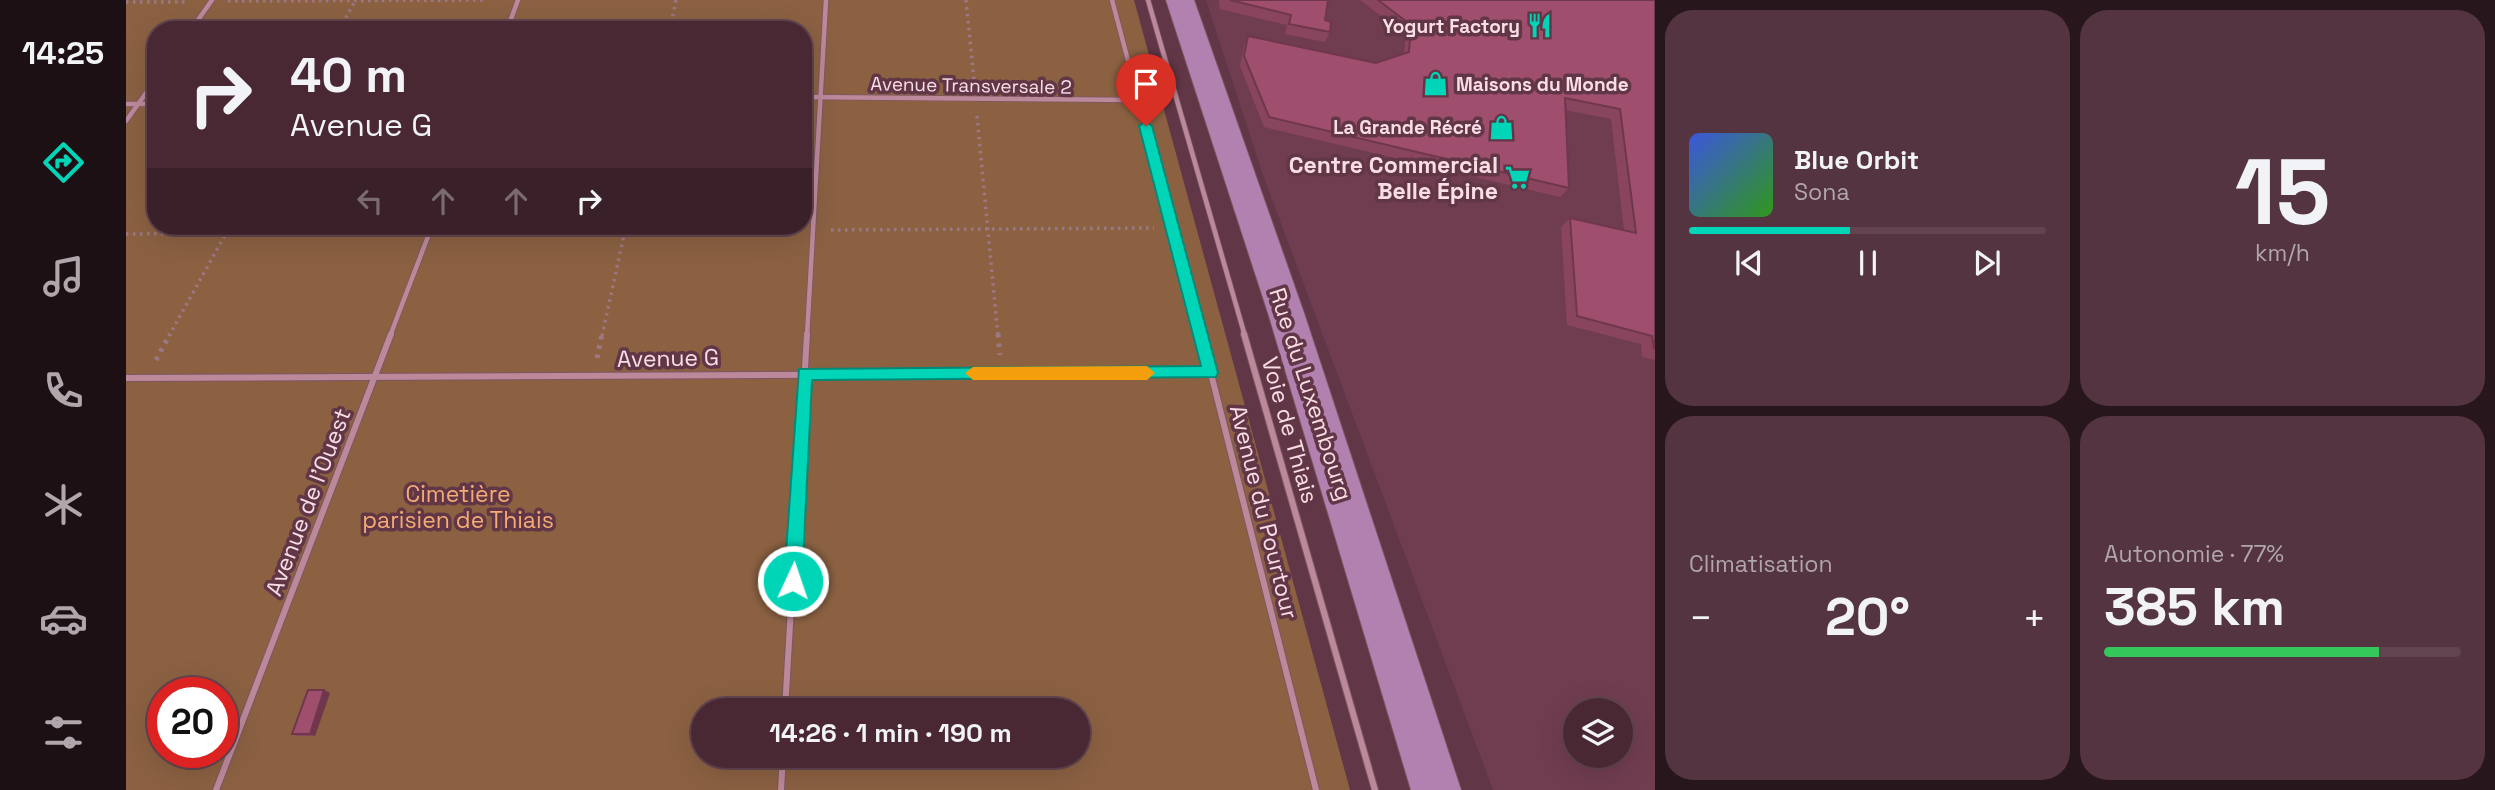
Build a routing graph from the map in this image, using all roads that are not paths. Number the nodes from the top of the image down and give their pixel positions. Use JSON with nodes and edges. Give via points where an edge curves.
{"nodes":[{"id":1,"x":518,"y":0,"type":"edge"},
{"id":2,"x":826,"y":0,"type":"edge"},
{"id":3,"x":1112,"y":0,"type":"edge"},
{"id":4,"x":1148,"y":0,"type":"edge"},
{"id":5,"x":1181,"y":0,"type":"edge"},
{"id":6,"x":211,"y":1,"type":"edge"},
{"id":7,"x":197,"y":21,"type":"edge"},
{"id":8,"x":510,"y":21,"type":"edge"},
{"id":9,"x":147,"y":92,"type":"edge"},
{"id":10,"x":812,"y":97,"type":"edge"},
{"id":11,"x":820,"y":97,"type":"junction"},
{"id":12,"x":1139,"y":100,"type":"junction"},
{"id":13,"x":126,"y":104,"type":"edge"},
{"id":14,"x":138,"y":104,"type":"junction"},
{"id":15,"x":147,"y":104,"type":"edge"},
{"id":16,"x":126,"y":121,"type":"edge"},
{"id":17,"x":429,"y":235,"type":"edge"},
{"id":18,"x":1211,"y":373,"type":"junction"},
{"id":19,"x":804,"y":374,"type":"junction"},
{"id":20,"x":126,"y":378,"type":"edge"},
{"id":21,"x":373,"y":379,"type":"junction"},
{"id":22,"x":786,"y":698,"type":"edge"},
{"id":23,"x":782,"y":768,"type":"edge"},
{"id":24,"x":216,"y":790,"type":"edge"},
{"id":25,"x":781,"y":790,"type":"edge"},
{"id":26,"x":1316,"y":790,"type":"edge"},
{"id":27,"x":1374,"y":790,"type":"edge"},
{"id":28,"x":1436,"y":790,"type":"edge"}],
"edges":[{"from":1,"to":8,"type":"lane"},
{"from":2,"to":11,"type":"lane"},
{"from":3,"to":12,"type":"lane","name":"Avenue du Pourtour"},
{"from":4,"to":27,"type":"lane","name":"Voie de Thiais"},
{"from":5,"to":28,"type":"street","name":"Rue du Luxembourg","via":[[1286,313]]},
{"from":6,"to":7,"type":"lane"},
{"from":9,"to":14,"type":"lane"},
{"from":10,"to":11,"type":"lane","name":"Avenue Transversale 2"},
{"from":11,"to":12,"type":"lane","name":"Avenue Transversale 2"},
{"from":11,"to":19,"type":"lane"},
{"from":12,"to":18,"type":"lane","name":"Avenue du Pourtour"},
{"from":13,"to":14,"type":"lane"},
{"from":14,"to":15,"type":"lane"},
{"from":14,"to":16,"type":"lane"},
{"from":17,"to":21,"type":"lane","name":"Avenue de l'Ouest"},
{"from":18,"to":19,"type":"lane","name":"Avenue G"},
{"from":18,"to":26,"type":"lane","name":"Avenue du Pourtour"},
{"from":19,"to":21,"type":"lane","name":"Avenue G"},
{"from":19,"to":22,"type":"lane"},
{"from":20,"to":21,"type":"lane","name":"Avenue G"},
{"from":21,"to":24,"type":"lane","name":"Avenue de l'Ouest"},
{"from":23,"to":25,"type":"lane"}]}
